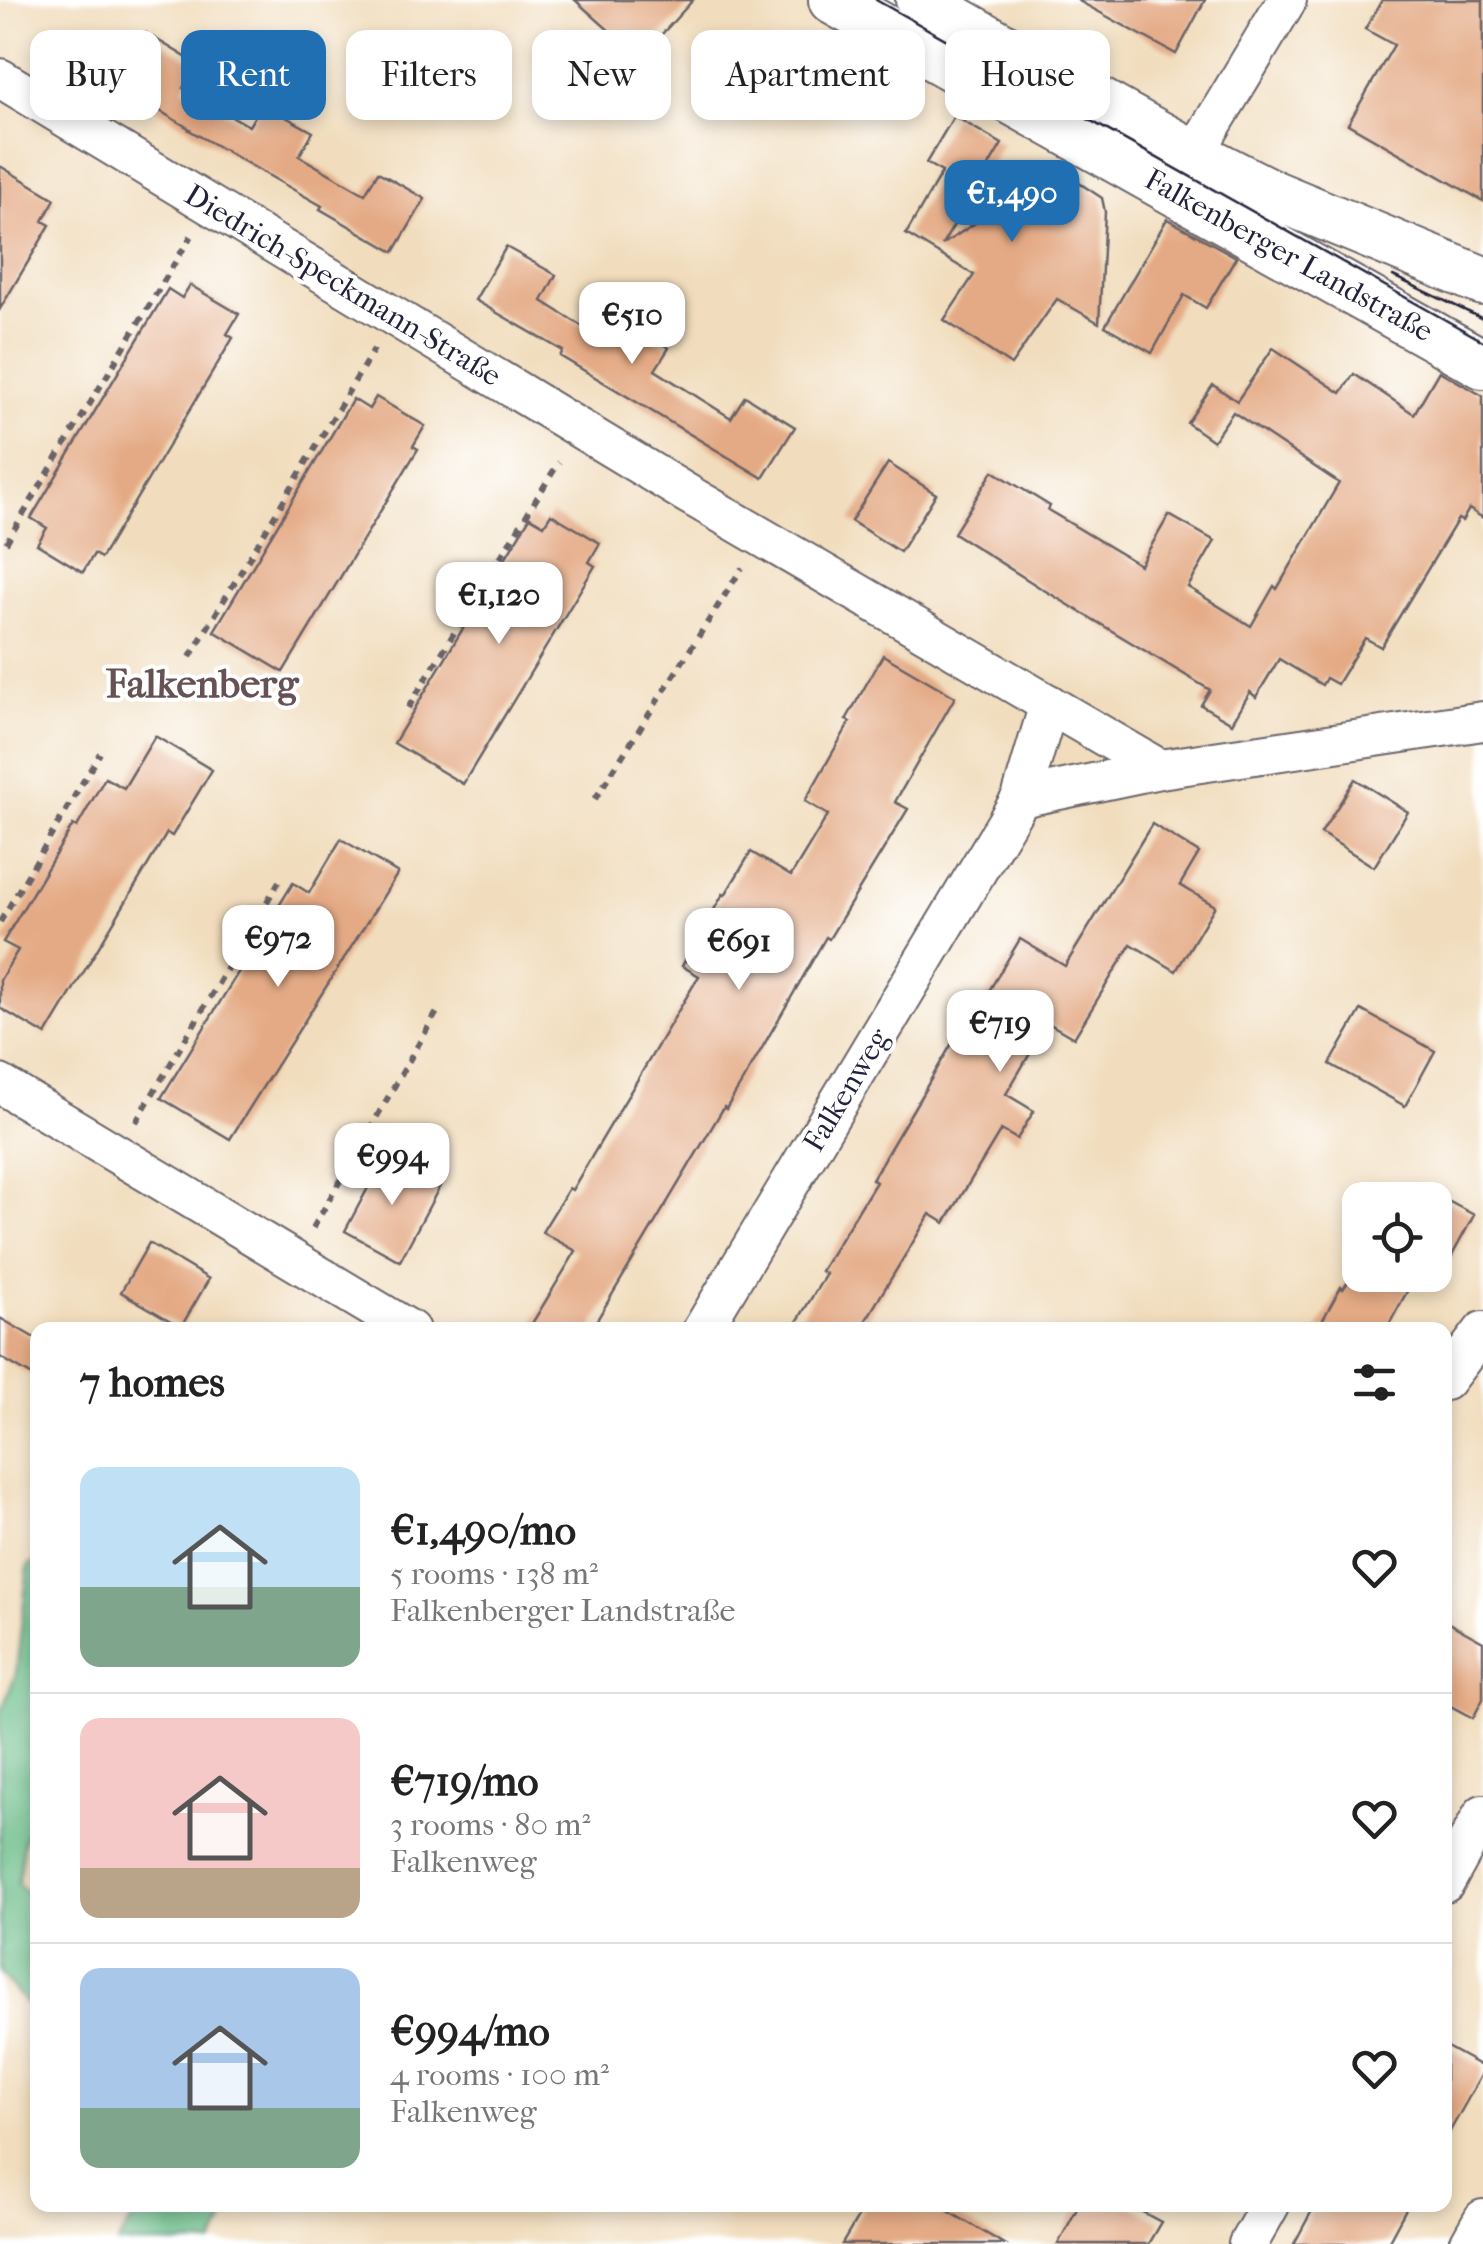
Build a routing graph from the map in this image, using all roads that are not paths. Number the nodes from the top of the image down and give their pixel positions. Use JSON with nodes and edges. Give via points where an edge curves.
{"nodes":[{"id":1,"x":833,"y":0,"type":"edge"},
{"id":2,"x":920,"y":0,"type":"edge"},
{"id":3,"x":1287,"y":0,"type":"edge"},
{"id":4,"x":0,"y":78,"type":"edge"},
{"id":5,"x":1184,"y":172,"type":"junction"},
{"id":6,"x":1483,"y":282,"type":"edge"},
{"id":7,"x":1483,"y":364,"type":"edge"},
{"id":8,"x":1049,"y":704,"type":"junction"},
{"id":9,"x":1483,"y":721,"type":"edge"},
{"id":10,"x":1160,"y":769,"type":"junction"},
{"id":11,"x":1022,"y":798,"type":"junction"},
{"id":12,"x":0,"y":1084,"type":"edge"},
{"id":13,"x":397,"y":1322,"type":"edge"},
{"id":14,"x":707,"y":1322,"type":"edge"},
{"id":15,"x":1483,"y":1331,"type":"edge"},
{"id":16,"x":1452,"y":1372,"type":"edge"},
{"id":17,"x":1483,"y":1814,"type":"edge"},
{"id":18,"x":1452,"y":1870,"type":"edge"},
{"id":19,"x":1266,"y":2212,"type":"edge"},
{"id":20,"x":1483,"y":2219,"type":"edge"},
{"id":21,"x":1248,"y":2244,"type":"edge"},
{"id":22,"x":1469,"y":2244,"type":"edge"}],
"edges":[{"from":1,"to":5,"type":"street","name":"Falkenberger Landstraße"},
{"from":2,"to":5,"type":"street","name":"Falkenberger Landstraße"},
{"from":3,"to":5,"type":"street"},
{"from":4,"to":8,"type":"street","name":"Diedrich-Speckmann-Straße"},
{"from":5,"to":6,"type":"street","name":"Falkenberger Landstraße","via":[[1274,196]]},
{"from":5,"to":7,"type":"street","name":"Falkenberger Landstraße"},
{"from":8,"to":10,"type":"street"},
{"from":8,"to":11,"type":"street","name":"Falkenweg"},
{"from":9,"to":10,"type":"street"},
{"from":10,"to":11,"type":"street"},
{"from":11,"to":14,"type":"street","name":"Falkenweg"},
{"from":12,"to":13,"type":"street"},
{"from":15,"to":16,"type":"street"},
{"from":17,"to":18,"type":"street"},
{"from":19,"to":21,"type":"street"},
{"from":20,"to":22,"type":"street"}]}
